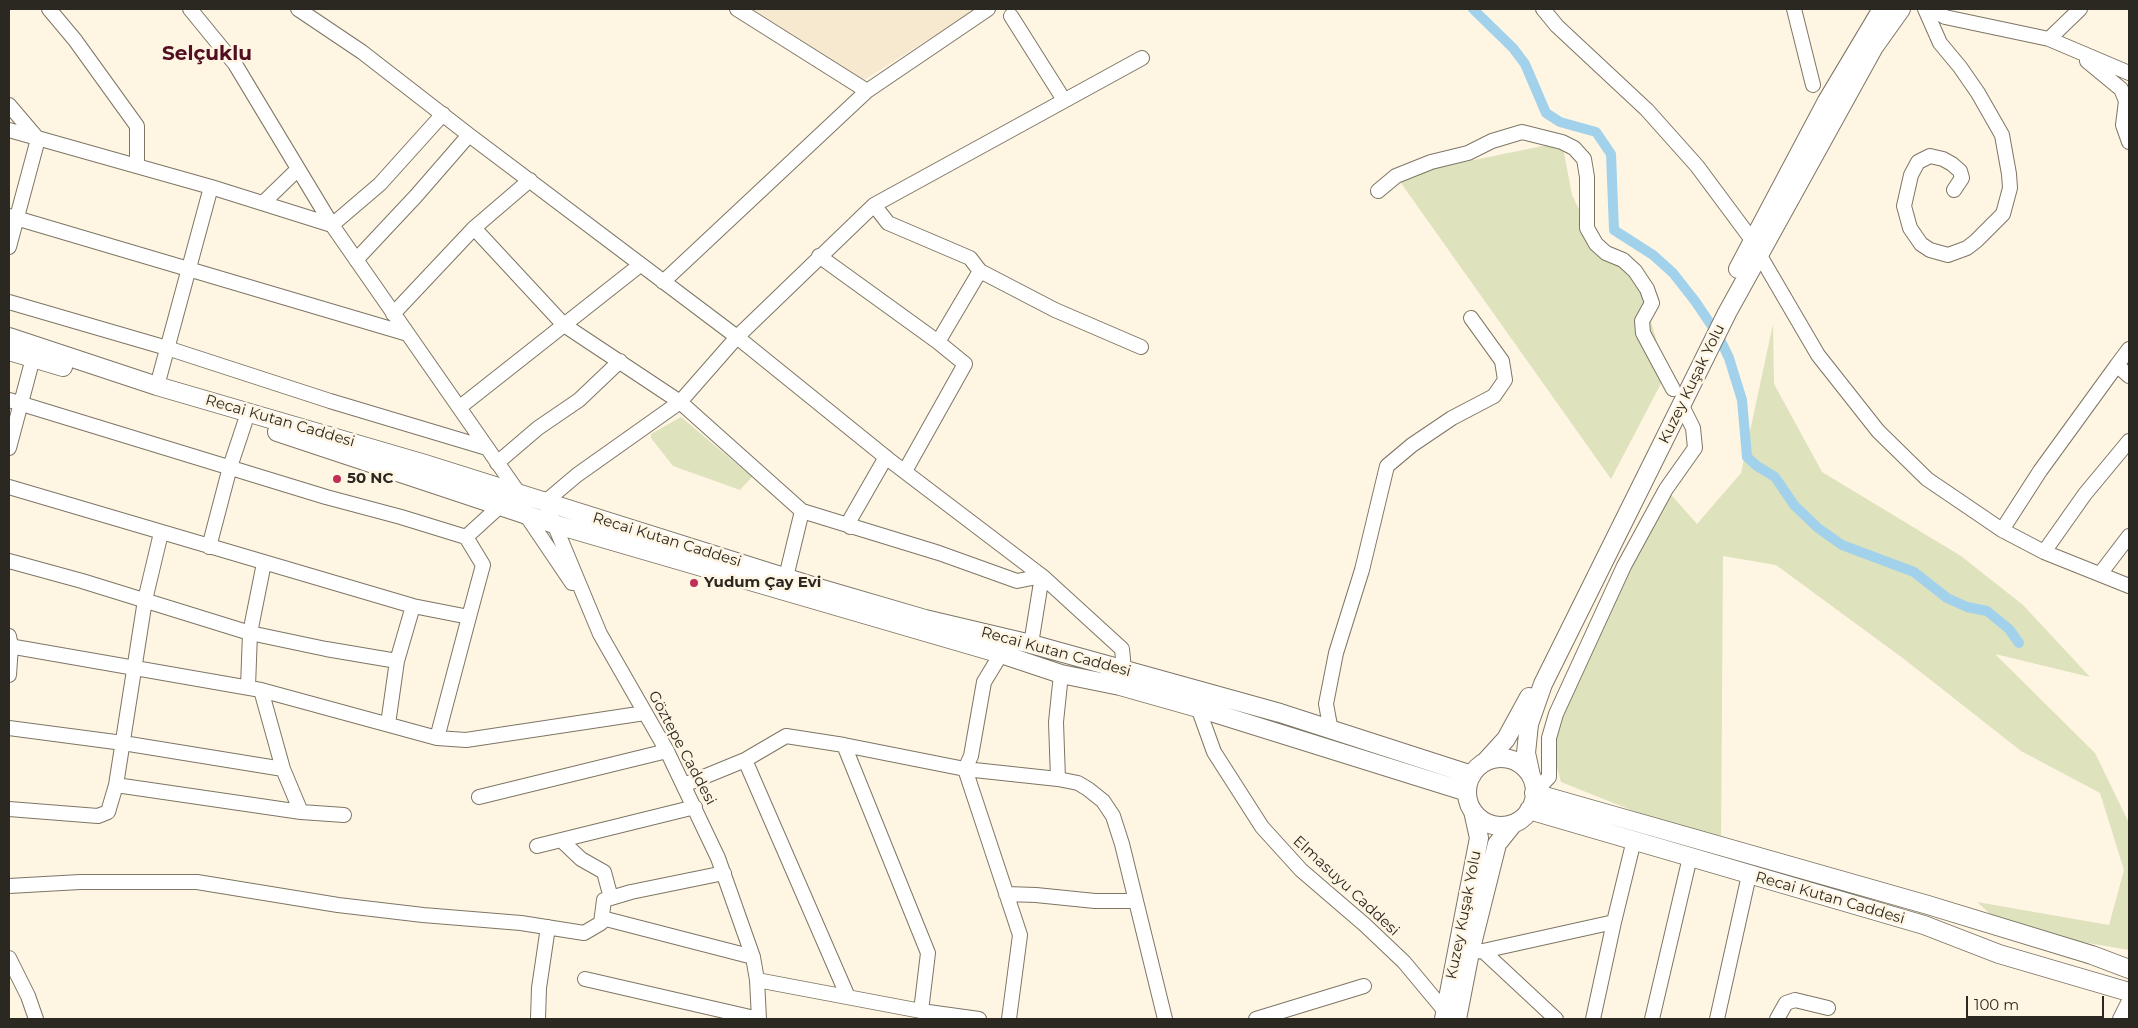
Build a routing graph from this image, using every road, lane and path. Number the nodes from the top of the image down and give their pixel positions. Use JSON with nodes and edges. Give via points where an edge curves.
{"nodes":[{"id":1,"x":49,"y":9,"type":"edge"},
{"id":2,"x":190,"y":9,"type":"edge"},
{"id":3,"x":298,"y":9,"type":"edge"},
{"id":4,"x":737,"y":9,"type":"edge"},
{"id":5,"x":988,"y":9,"type":"edge"},
{"id":6,"x":1543,"y":9,"type":"edge"},
{"id":7,"x":1794,"y":9,"type":"edge"},
{"id":8,"x":1901,"y":9,"type":"edge"},
{"id":9,"x":1925,"y":9,"type":"edge"},
{"id":10,"x":1932,"y":9,"type":"edge"},
{"id":11,"x":2080,"y":9,"type":"edge"},
{"id":12,"x":1879,"y":11,"type":"edge"},
{"id":13,"x":1011,"y":16,"type":"dead end"},
{"id":14,"x":2049,"y":39,"type":"junction"},
{"id":15,"x":2075,"y":50,"type":"junction"},
{"id":16,"x":1142,"y":58,"type":"dead end"},
{"id":17,"x":2129,"y":73,"type":"edge"},
{"id":18,"x":1813,"y":85,"type":"dead end"},
{"id":19,"x":867,"y":91,"type":"junction"},
{"id":20,"x":1064,"y":100,"type":"junction"},
{"id":21,"x":9,"y":105,"type":"edge"},
{"id":22,"x":442,"y":114,"type":"junction"},
{"id":23,"x":9,"y":130,"type":"edge"},
{"id":24,"x":468,"y":135,"type":"junction"},
{"id":25,"x":38,"y":139,"type":"junction"},
{"id":26,"x":2129,"y":142,"type":"edge"},
{"id":27,"x":138,"y":166,"type":"junction"},
{"id":28,"x":298,"y":169,"type":"junction"},
{"id":29,"x":530,"y":180,"type":"junction"},
{"id":30,"x":211,"y":187,"type":"junction"},
{"id":31,"x":1954,"y":190,"type":"dead end"},
{"id":32,"x":1378,"y":191,"type":"dead end"},
{"id":33,"x":263,"y":203,"type":"junction"},
{"id":34,"x":874,"y":205,"type":"junction"},
{"id":35,"x":13,"y":218,"type":"edge"},
{"id":36,"x":332,"y":224,"type":"junction"},
{"id":37,"x":474,"y":228,"type":"junction"},
{"id":38,"x":9,"y":247,"type":"edge"},
{"id":39,"x":1756,"y":247,"type":"junction"},
{"id":40,"x":819,"y":256,"type":"junction"},
{"id":41,"x":356,"y":260,"type":"junction"},
{"id":42,"x":640,"y":265,"type":"junction"},
{"id":43,"x":188,"y":269,"type":"junction"},
{"id":44,"x":980,"y":272,"type":"junction"},
{"id":45,"x":663,"y":282,"type":"junction"},
{"id":46,"x":9,"y":302,"type":"edge"},
{"id":47,"x":393,"y":314,"type":"junction"},
{"id":48,"x":1471,"y":318,"type":"dead end"},
{"id":49,"x":564,"y":325,"type":"junction"},
{"id":50,"x":408,"y":334,"type":"junction"},
{"id":51,"x":9,"y":337,"type":"edge"},
{"id":52,"x":736,"y":337,"type":"junction"},
{"id":53,"x":938,"y":342,"type":"junction"},
{"id":54,"x":1141,"y":347,"type":"dead end"},
{"id":55,"x":167,"y":348,"type":"junction"},
{"id":56,"x":1704,"y":348,"type":"junction"},
{"id":57,"x":2129,"y":349,"type":"edge"},
{"id":58,"x":9,"y":351,"type":"edge"},
{"id":59,"x":33,"y":358,"type":"junction"},
{"id":60,"x":620,"y":361,"type":"junction"},
{"id":61,"x":2117,"y":365,"type":"junction"},
{"id":62,"x":2129,"y":376,"type":"edge"},
{"id":63,"x":157,"y":386,"type":"junction"},
{"id":64,"x":1673,"y":389,"type":"dead end"},
{"id":65,"x":14,"y":402,"type":"edge"},
{"id":66,"x":680,"y":402,"type":"junction"},
{"id":67,"x":460,"y":407,"type":"junction"},
{"id":68,"x":1683,"y":408,"type":"dead end"},
{"id":69,"x":245,"y":422,"type":"junction"},
{"id":70,"x":2129,"y":441,"type":"edge"},
{"id":71,"x":9,"y":448,"type":"edge"},
{"id":72,"x":487,"y":448,"type":"junction"},
{"id":73,"x":886,"y":457,"type":"junction"},
{"id":74,"x":497,"y":463,"type":"junction"},
{"id":75,"x":230,"y":467,"type":"junction"},
{"id":76,"x":905,"y":472,"type":"junction"},
{"id":77,"x":9,"y":486,"type":"edge"},
{"id":78,"x":520,"y":495,"type":"junction"},
{"id":79,"x":545,"y":502,"type":"junction"},
{"id":80,"x":500,"y":506,"type":"junction"},
{"id":81,"x":802,"y":512,"type":"junction"},
{"id":82,"x":526,"y":515,"type":"junction"},
{"id":83,"x":554,"y":524,"type":"junction"},
{"id":84,"x":850,"y":527,"type":"junction"},
{"id":85,"x":2002,"y":530,"type":"junction"},
{"id":86,"x":161,"y":533,"type":"junction"},
{"id":87,"x":2129,"y":536,"type":"edge"},
{"id":88,"x":466,"y":537,"type":"junction"},
{"id":89,"x":210,"y":547,"type":"junction"},
{"id":90,"x":2044,"y":552,"type":"junction"},
{"id":91,"x":9,"y":561,"type":"edge"},
{"id":92,"x":264,"y":563,"type":"junction"},
{"id":93,"x":2100,"y":574,"type":"junction"},
{"id":94,"x":1042,"y":576,"type":"junction"},
{"id":95,"x":786,"y":577,"type":"junction"},
{"id":96,"x":2129,"y":586,"type":"edge"},
{"id":97,"x":145,"y":600,"type":"junction"},
{"id":98,"x":413,"y":606,"type":"junction"},
{"id":99,"x":468,"y":617,"type":"junction"},
{"id":100,"x":250,"y":633,"type":"junction"},
{"id":101,"x":600,"y":634,"type":"junction"},
{"id":102,"x":10,"y":642,"type":"edge"},
{"id":103,"x":1030,"y":644,"type":"junction"},
{"id":104,"x":1001,"y":654,"type":"junction"},
{"id":105,"x":398,"y":661,"type":"junction"},
{"id":106,"x":135,"y":668,"type":"junction"},
{"id":107,"x":1124,"y":669,"type":"junction"},
{"id":108,"x":1061,"y":674,"type":"junction"},
{"id":109,"x":9,"y":675,"type":"edge"},
{"id":110,"x":1120,"y":686,"type":"junction"},
{"id":111,"x":1190,"y":688,"type":"junction"},
{"id":112,"x":254,"y":689,"type":"junction"},
{"id":113,"x":1198,"y":708,"type":"junction"},
{"id":114,"x":646,"y":713,"type":"junction"},
{"id":115,"x":388,"y":724,"type":"junction"},
{"id":116,"x":9,"y":728,"type":"edge"},
{"id":117,"x":1331,"y":731,"type":"junction"},
{"id":118,"x":437,"y":738,"type":"junction"},
{"id":119,"x":123,"y":743,"type":"junction"},
{"id":120,"x":844,"y":745,"type":"junction"},
{"id":121,"x":667,"y":751,"type":"junction"},
{"id":122,"x":745,"y":760,"type":"junction"},
{"id":123,"x":1485,"y":762,"type":"junction"},
{"id":124,"x":283,"y":769,"type":"junction"},
{"id":125,"x":965,"y":769,"type":"junction"},
{"id":126,"x":1058,"y":779,"type":"junction"},
{"id":127,"x":1470,"y":784,"type":"junction"},
{"id":128,"x":116,"y":785,"type":"junction"},
{"id":129,"x":684,"y":785,"type":"junction"},
{"id":130,"x":1533,"y":785,"type":"junction"},
{"id":131,"x":479,"y":797,"type":"dead end"},
{"id":132,"x":695,"y":807,"type":"junction"},
{"id":133,"x":9,"y":810,"type":"edge"},
{"id":134,"x":1529,"y":810,"type":"junction"},
{"id":135,"x":1473,"y":811,"type":"junction"},
{"id":136,"x":301,"y":812,"type":"junction"},
{"id":137,"x":344,"y":815,"type":"dead end"},
{"id":138,"x":1513,"y":824,"type":"junction"},
{"id":139,"x":561,"y":840,"type":"junction"},
{"id":140,"x":1634,"y":840,"type":"junction"},
{"id":141,"x":538,"y":846,"type":"dead end"},
{"id":142,"x":1690,"y":857,"type":"junction"},
{"id":143,"x":724,"y":873,"type":"junction"},
{"id":144,"x":1750,"y":874,"type":"junction"},
{"id":145,"x":9,"y":886,"type":"edge"},
{"id":146,"x":1006,"y":894,"type":"junction"},
{"id":147,"x":611,"y":898,"type":"junction"},
{"id":148,"x":1136,"y":901,"type":"junction"},
{"id":149,"x":602,"y":918,"type":"junction"},
{"id":150,"x":1614,"y":922,"type":"junction"},
{"id":151,"x":548,"y":927,"type":"junction"},
{"id":152,"x":1476,"y":952,"type":"junction"},
{"id":153,"x":753,"y":956,"type":"junction"},
{"id":154,"x":9,"y":958,"type":"edge"},
{"id":155,"x":2129,"y":969,"type":"edge"},
{"id":156,"x":585,"y":979,"type":"dead end"},
{"id":157,"x":757,"y":980,"type":"junction"},
{"id":158,"x":1364,"y":986,"type":"dead end"},
{"id":159,"x":2129,"y":992,"type":"edge"},
{"id":160,"x":848,"y":997,"type":"junction"},
{"id":161,"x":2129,"y":1002,"type":"edge"},
{"id":162,"x":1828,"y":1008,"type":"dead end"},
{"id":163,"x":921,"y":1011,"type":"junction"},
{"id":164,"x":1449,"y":1017,"type":"edge"},
{"id":165,"x":36,"y":1019,"type":"edge"},
{"id":166,"x":538,"y":1019,"type":"edge"},
{"id":167,"x":759,"y":1019,"type":"edge"},
{"id":168,"x":979,"y":1019,"type":"edge"},
{"id":169,"x":1009,"y":1019,"type":"edge"},
{"id":170,"x":1165,"y":1019,"type":"edge"},
{"id":171,"x":1256,"y":1019,"type":"edge"},
{"id":172,"x":1556,"y":1019,"type":"edge"},
{"id":173,"x":1593,"y":1019,"type":"edge"},
{"id":174,"x":1652,"y":1019,"type":"edge"},
{"id":175,"x":1717,"y":1019,"type":"edge"},
{"id":176,"x":1777,"y":1019,"type":"edge"},
{"id":177,"x":2120,"y":1019,"type":"edge"}],
"edges":[{"from":1,"to":27,"type":"street","via":[[137,126]]},
{"from":2,"to":28,"type":"street","via":[[235,64]]},
{"from":3,"to":22,"type":"street","via":[[362,52]]},
{"from":4,"to":19,"type":"street"},
{"from":5,"to":19,"type":"street"},
{"from":6,"to":39,"type":"street","via":[[1647,110],[1697,166]]},
{"from":7,"to":18,"type":"street"},
{"from":8,"to":39,"type":"main road","name":"Kuzey Kuşak Yolu","via":[[1874,47]]},
{"from":9,"to":31,"type":"street","via":[[1940,43],[1978,92],[2002,135],[2010,174],[2003,214],[1967,248],[1948,255],[1922,244],[1910,228],[1904,206],[1918,162],[1930,156],[1952,164],[1960,172],[1962,178]]},
{"from":10,"to":14,"type":"street","via":[[1944,17]]},
{"from":11,"to":14,"type":"street"},
{"from":12,"to":39,"type":"main road","name":"Kuzey Kuşak Yolu","via":[[1827,102]]},
{"from":13,"to":20,"type":"street"},
{"from":14,"to":15,"type":"street"},
{"from":15,"to":17,"type":"street"},
{"from":15,"to":26,"type":"street","via":[[2122,89],[2126,101],[2123,125]]},
{"from":16,"to":20,"type":"street"},
{"from":19,"to":45,"type":"street"},
{"from":20,"to":34,"type":"street"},
{"from":21,"to":25,"type":"street"},
{"from":22,"to":24,"type":"street"},
{"from":22,"to":36,"type":"street","via":[[380,184]]},
{"from":23,"to":25,"type":"street"},
{"from":24,"to":29,"type":"street"},
{"from":24,"to":41,"type":"street"},
{"from":25,"to":27,"type":"street"},
{"from":25,"to":35,"type":"street"},
{"from":27,"to":30,"type":"street"},
{"from":28,"to":33,"type":"street"},
{"from":28,"to":36,"type":"street"},
{"from":29,"to":37,"type":"street"},
{"from":29,"to":42,"type":"street"},
{"from":30,"to":33,"type":"street"},
{"from":30,"to":43,"type":"street"},
{"from":32,"to":64,"type":"street","via":[[1396,176],[1522,132],[1574,148],[1584,158],[1587,228],[1596,244],[1606,253],[1623,260],[1647,289],[1652,303],[1642,321],[1643,332]]},
{"from":33,"to":36,"type":"street"},
{"from":34,"to":40,"type":"street"},
{"from":34,"to":44,"type":"street","via":[[888,224],[970,258]]},
{"from":35,"to":38,"type":"street"},
{"from":35,"to":43,"type":"street"},
{"from":36,"to":41,"type":"street"},
{"from":37,"to":47,"type":"street"},
{"from":37,"to":49,"type":"street"},
{"from":39,"to":56,"type":"main road","name":"Kuzey Kuşak Yolu"},
{"from":39,"to":85,"type":"street","via":[[1818,355],[1878,431],[1927,478]]},
{"from":40,"to":52,"type":"street"},
{"from":40,"to":53,"type":"street"},
{"from":41,"to":47,"type":"street"},
{"from":42,"to":45,"type":"street"},
{"from":42,"to":49,"type":"street"},
{"from":43,"to":50,"type":"street"},
{"from":43,"to":55,"type":"street"},
{"from":44,"to":53,"type":"street"},
{"from":44,"to":54,"type":"street","via":[[1055,310]]},
{"from":45,"to":52,"type":"street"},
{"from":46,"to":55,"type":"street"},
{"from":47,"to":50,"type":"street"},
{"from":48,"to":117,"type":"street","via":[[1502,361],[1505,380],[1494,396],[1452,418],[1387,466],[1362,570],[1336,653],[1326,704]]},
{"from":49,"to":60,"type":"street"},
{"from":49,"to":67,"type":"street"},
{"from":50,"to":67,"type":"street"},
{"from":51,"to":63,"type":"main road","name":"Recai Kutan Caddesi"},
{"from":52,"to":66,"type":"street"},
{"from":52,"to":73,"type":"street"},
{"from":53,"to":76,"type":"street","via":[[965,364]]},
{"from":55,"to":63,"type":"street"},
{"from":55,"to":72,"type":"street"},
{"from":56,"to":123,"type":"main road","name":"Kuzey Kuşak Yolu","via":[[1518,719],[1506,739]]},
{"from":56,"to":130,"type":"main road","name":"Kuzey Kuşak Yolu","via":[[1543,684],[1529,724],[1526,753]]},
{"from":57,"to":61,"type":"street"},
{"from":58,"to":59,"type":"main road","name":"Recai Kutan Caddesi"},
{"from":59,"to":65,"type":"street"},
{"from":59,"to":69,"type":"main road","name":"Recai Kutan Caddesi"},
{"from":60,"to":66,"type":"street"},
{"from":60,"to":74,"type":"street","via":[[579,400],[538,428]]},
{"from":61,"to":62,"type":"street"},
{"from":61,"to":85,"type":"street","via":[[2040,471]]},
{"from":63,"to":78,"type":"main road","name":"Recai Kutan Caddesi","via":[[360,444]]},
{"from":65,"to":71,"type":"street"},
{"from":65,"to":75,"type":"street"},
{"from":66,"to":79,"type":"street","via":[[577,475]]},
{"from":66,"to":81,"type":"street"},
{"from":67,"to":72,"type":"street"},
{"from":68,"to":130,"type":"street","via":[[1693,428],[1695,448],[1666,488],[1624,566],[1556,714],[1549,738],[1549,777]]},
{"from":69,"to":75,"type":"street"},
{"from":69,"to":80,"type":"main road","name":"Recai Kutan Caddesi"},
{"from":70,"to":90,"type":"street"},
{"from":72,"to":74,"type":"street"},
{"from":73,"to":76,"type":"street"},
{"from":73,"to":84,"type":"street","via":[[851,518]]},
{"from":74,"to":78,"type":"street"},
{"from":75,"to":88,"type":"street"},
{"from":75,"to":89,"type":"street"},
{"from":76,"to":94,"type":"street"},
{"from":77,"to":86,"type":"street"},
{"from":78,"to":79,"type":"main road","name":"Recai Kutan Caddesi"},
{"from":78,"to":82,"type":"street"},
{"from":79,"to":83,"type":"street","name":"Göztepe Caddesi"},
{"from":79,"to":95,"type":"main road","name":"Recai Kutan Caddesi"},
{"from":80,"to":82,"type":"main road","name":"Recai Kutan Caddesi"},
{"from":80,"to":88,"type":"street"},
{"from":81,"to":84,"type":"street"},
{"from":81,"to":95,"type":"street"},
{"from":82,"to":83,"type":"main road","name":"Recai Kutan Caddesi"},
{"from":82,"to":101,"type":"street","via":[[565,570]]},
{"from":83,"to":101,"type":"street","name":"Göztepe Caddesi"},
{"from":83,"to":104,"type":"main road","name":"Recai Kutan Caddesi"},
{"from":84,"to":94,"type":"street","via":[[1017,582]]},
{"from":85,"to":90,"type":"street"},
{"from":86,"to":89,"type":"street"},
{"from":86,"to":97,"type":"street"},
{"from":87,"to":93,"type":"street"},
{"from":88,"to":99,"type":"street","via":[[483,565]]},
{"from":89,"to":92,"type":"street"},
{"from":90,"to":93,"type":"street"},
{"from":91,"to":97,"type":"street"},
{"from":92,"to":98,"type":"street"},
{"from":92,"to":100,"type":"street"},
{"from":93,"to":96,"type":"street"},
{"from":94,"to":103,"type":"street"},
{"from":94,"to":107,"type":"street","via":[[1122,649]]},
{"from":95,"to":103,"type":"main road","name":"Recai Kutan Caddesi","via":[[925,619]]},
{"from":97,"to":100,"type":"street"},
{"from":97,"to":106,"type":"street"},
{"from":98,"to":99,"type":"street"},
{"from":98,"to":105,"type":"street"},
{"from":99,"to":118,"type":"street"},
{"from":100,"to":105,"type":"street"},
{"from":100,"to":112,"type":"street"},
{"from":101,"to":114,"type":"street","name":"Göztepe Caddesi"},
{"from":102,"to":106,"type":"street"},
{"from":102,"to":109,"type":"street"},
{"from":103,"to":107,"type":"main road","name":"Recai Kutan Caddesi"},
{"from":104,"to":108,"type":"main road","name":"Recai Kutan Caddesi"},
{"from":104,"to":125,"type":"street","via":[[984,682],[972,756]]},
{"from":105,"to":115,"type":"street"},
{"from":106,"to":112,"type":"street"},
{"from":106,"to":119,"type":"street"},
{"from":107,"to":110,"type":"street"},
{"from":107,"to":111,"type":"main road","name":"Recai Kutan Caddesi"},
{"from":108,"to":110,"type":"main road","name":"Recai Kutan Caddesi"},
{"from":108,"to":126,"type":"street","via":[[1056,722]]},
{"from":110,"to":113,"type":"main road","name":"Recai Kutan Caddesi"},
{"from":111,"to":113,"type":"street","name":"Elmasuyu Caddesi"},
{"from":111,"to":117,"type":"main road","name":"Recai Kutan Caddesi"},
{"from":112,"to":115,"type":"street"},
{"from":112,"to":124,"type":"street"},
{"from":113,"to":127,"type":"main road","name":"Recai Kutan Caddesi"},
{"from":113,"to":164,"type":"street","name":"Elmasuyu Caddesi","via":[[1214,752],[1262,827],[1301,870],[1404,962]]},
{"from":114,"to":118,"type":"street","via":[[466,740]]},
{"from":114,"to":121,"type":"street","name":"Göztepe Caddesi"},
{"from":115,"to":118,"type":"street"},
{"from":116,"to":119,"type":"street"},
{"from":117,"to":127,"type":"main road","name":"Recai Kutan Caddesi"},
{"from":119,"to":124,"type":"street"},
{"from":119,"to":128,"type":"street"},
{"from":120,"to":122,"type":"street","via":[[786,736]]},
{"from":120,"to":125,"type":"street"},
{"from":120,"to":163,"type":"street","via":[[928,953]]},
{"from":121,"to":129,"type":"street","name":"Göztepe Caddesi"},
{"from":121,"to":131,"type":"street"},
{"from":122,"to":129,"type":"street"},
{"from":122,"to":160,"type":"street"},
{"from":123,"to":127,"type":"main road","via":[[1476,769]]},
{"from":123,"to":130,"type":"main road","via":[[1495,758],[1516,761],[1525,768]]},
{"from":124,"to":136,"type":"street"},
{"from":125,"to":126,"type":"street"},
{"from":125,"to":146,"type":"street"},
{"from":126,"to":148,"type":"street","via":[[1078,783],[1088,789],[1103,801],[1113,816]]},
{"from":127,"to":135,"type":"main road","via":[[1468,801]]},
{"from":128,"to":133,"type":"street","via":[[108,812],[98,816]]},
{"from":128,"to":136,"type":"street"},
{"from":129,"to":132,"type":"street","name":"Göztepe Caddesi"},
{"from":130,"to":134,"type":"main road"},
{"from":130,"to":155,"type":"main road","name":"Recai Kutan Caddesi"},
{"from":132,"to":139,"type":"street"},
{"from":132,"to":143,"type":"street","name":"Göztepe Caddesi"},
{"from":134,"to":138,"type":"main road"},
{"from":134,"to":140,"type":"main road","name":"Recai Kutan Caddesi"},
{"from":135,"to":138,"type":"main road","via":[[1491,824]]},
{"from":135,"to":164,"type":"main road","name":"Kuzey Kuşak Yolu","via":[[1479,838]]},
{"from":136,"to":137,"type":"street"},
{"from":138,"to":152,"type":"main road","name":"Kuzey Kuşak Yolu","via":[[1497,844]]},
{"from":139,"to":141,"type":"street"},
{"from":139,"to":147,"type":"street","via":[[581,859],[604,872]]},
{"from":140,"to":142,"type":"main road","name":"Recai Kutan Caddesi"},
{"from":140,"to":150,"type":"street"},
{"from":142,"to":144,"type":"main road","name":"Recai Kutan Caddesi"},
{"from":142,"to":174,"type":"street"},
{"from":143,"to":147,"type":"street"},
{"from":143,"to":153,"type":"street","name":"Göztepe Caddesi"},
{"from":144,"to":159,"type":"main road","name":"Recai Kutan Caddesi","via":[[1924,925],[1999,954]]},
{"from":144,"to":175,"type":"street"},
{"from":145,"to":151,"type":"street","via":[[197,882],[357,907]]},
{"from":146,"to":148,"type":"street"},
{"from":146,"to":169,"type":"street","via":[[1020,935]]},
{"from":147,"to":149,"type":"street","via":[[604,900]]},
{"from":148,"to":170,"type":"street"},
{"from":149,"to":151,"type":"street","via":[[601,923],[584,933]]},
{"from":149,"to":153,"type":"street"},
{"from":150,"to":152,"type":"street"},
{"from":150,"to":173,"type":"street"},
{"from":151,"to":166,"type":"street"},
{"from":152,"to":164,"type":"main road","name":"Kuzey Kuşak Yolu"},
{"from":152,"to":172,"type":"street"},
{"from":153,"to":157,"type":"street","name":"Göztepe Caddesi"},
{"from":154,"to":165,"type":"street"},
{"from":156,"to":167,"type":"street"},
{"from":157,"to":160,"type":"street"},
{"from":157,"to":167,"type":"street","name":"Göztepe Caddesi"},
{"from":158,"to":171,"type":"street"},
{"from":160,"to":163,"type":"street"},
{"from":161,"to":177,"type":"street"},
{"from":162,"to":176,"type":"street","via":[[1796,1000],[1786,1003]]},
{"from":163,"to":168,"type":"street"}]}
